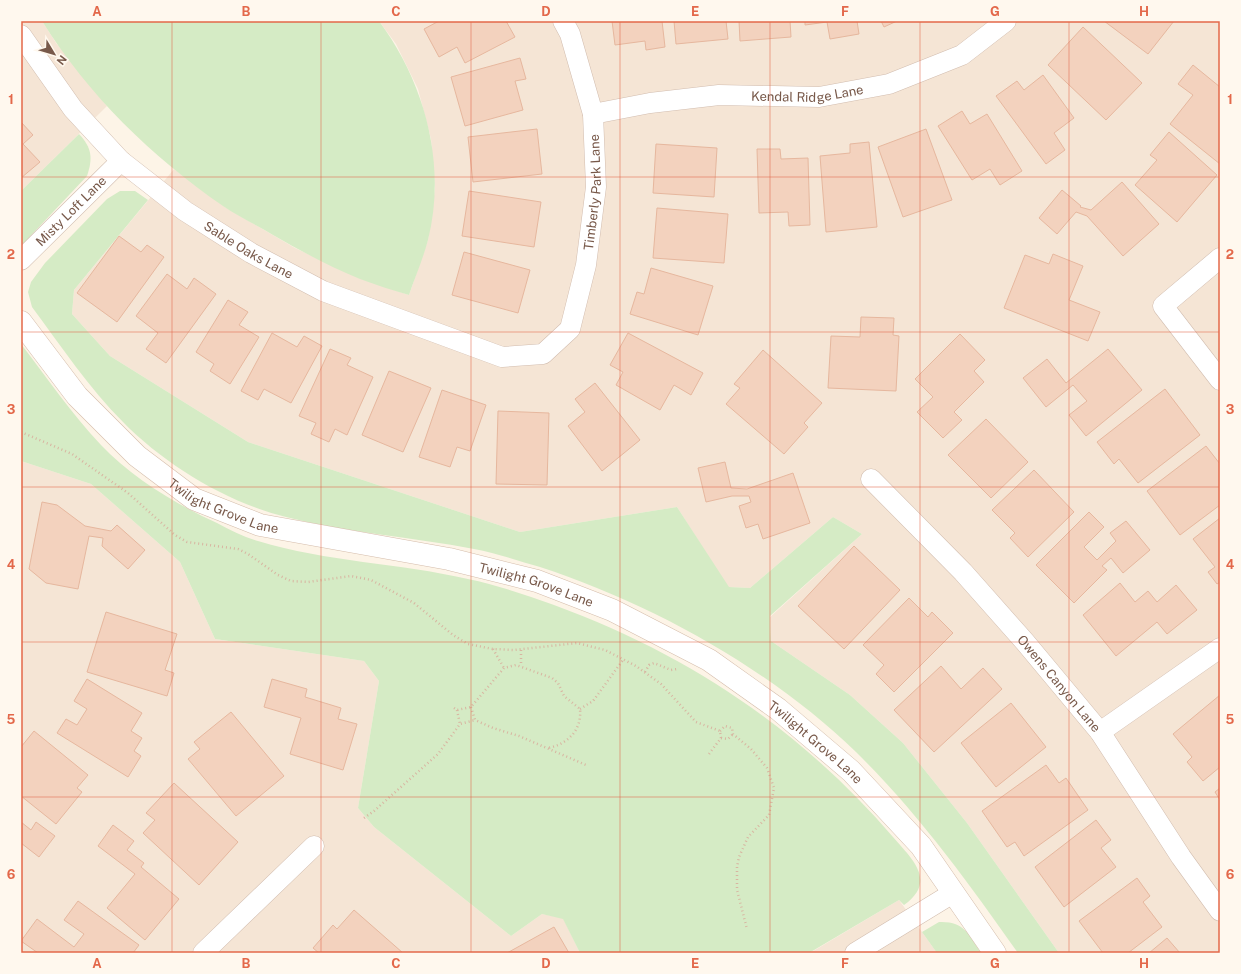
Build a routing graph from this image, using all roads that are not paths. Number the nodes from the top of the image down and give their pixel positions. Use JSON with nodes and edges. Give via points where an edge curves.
{"nodes":[{"id":1,"x":563,"y":21,"type":"edge"},
{"id":2,"x":1006,"y":21,"type":"edge"},
{"id":3,"x":21,"y":35,"type":"edge"},
{"id":4,"x":592,"y":114,"type":"junction"},
{"id":5,"x":121,"y":161,"type":"junction"},
{"id":6,"x":1220,"y":258,"type":"edge"},
{"id":7,"x":21,"y":260,"type":"edge"},
{"id":8,"x":21,"y":322,"type":"edge"},
{"id":9,"x":544,"y":354,"type":"joint"},
{"id":10,"x":1220,"y":380,"type":"edge"},
{"id":11,"x":871,"y":480,"type":"dead end"},
{"id":12,"x":1220,"y":648,"type":"edge"},
{"id":13,"x":1100,"y":732,"type":"junction"},
{"id":14,"x":314,"y":846,"type":"dead end"},
{"id":15,"x":953,"y":893,"type":"junction"},
{"id":16,"x":1220,"y":910,"type":"edge"},
{"id":17,"x":203,"y":953,"type":"edge"},
{"id":18,"x":856,"y":953,"type":"edge"},
{"id":19,"x":995,"y":953,"type":"edge"}],
"edges":[{"from":1,"to":4,"type":"street","name":"Timberly Park Lane","via":[[570,34]]},
{"from":2,"to":4,"type":"street","name":"Kendal Ridge Lane","via":[[962,55],[889,84],[819,97],[719,95],[650,103]]},
{"from":3,"to":5,"type":"street","name":"Sable Oaks Lane","via":[[73,109]]},
{"from":4,"to":9,"type":"street","name":"Timberly Park Lane","via":[[596,187],[586,265],[570,329]]},
{"from":5,"to":7,"type":"street","name":"Misty Loft Lane"},
{"from":5,"to":9,"type":"street","name":"Sable Oaks Lane","via":[[192,215],[251,254],[323,291],[502,357]]},
{"from":6,"to":10,"type":"street","via":[[1163,306]]},
{"from":8,"to":15,"type":"street","name":"Twilight Grove Lane","via":[[78,396],[137,456],[194,499],[260,525],[449,559],[537,581],[612,610],[709,660],[778,710],[851,771],[921,846]]},
{"from":11,"to":13,"type":"street","name":"Owens Canyon Lane","via":[[963,572]]},
{"from":12,"to":13,"type":"street"},
{"from":13,"to":16,"type":"street","name":"Owens Canyon Lane","via":[[1181,857]]},
{"from":14,"to":17,"type":"street"},
{"from":15,"to":18,"type":"street"},
{"from":15,"to":19,"type":"street","name":"Twilight Grove Lane"}]}
